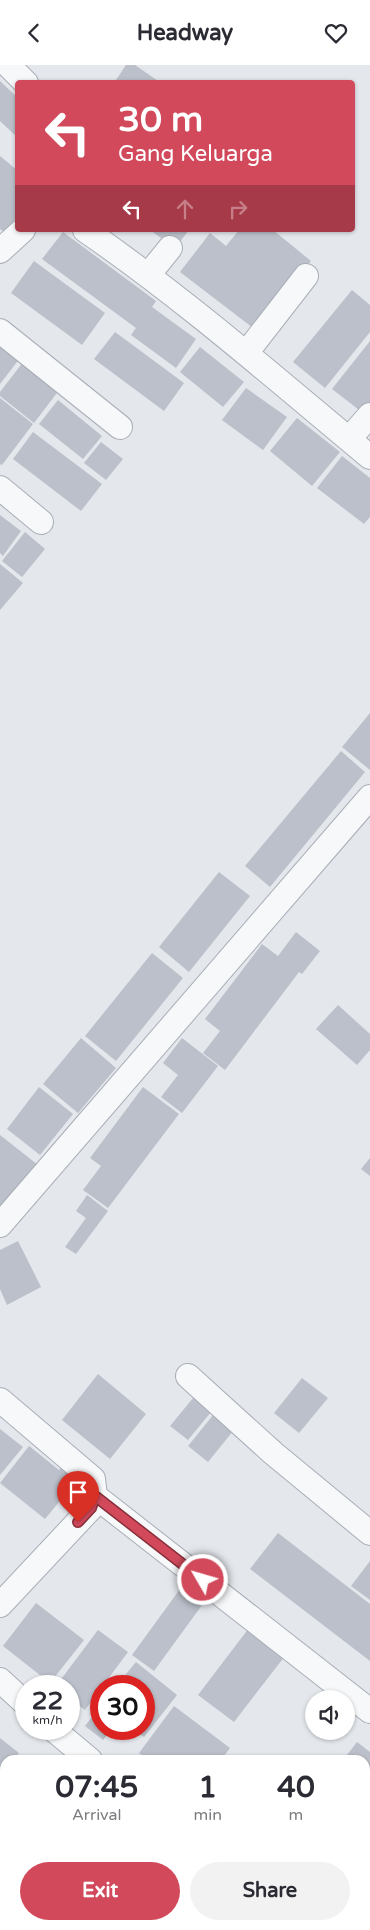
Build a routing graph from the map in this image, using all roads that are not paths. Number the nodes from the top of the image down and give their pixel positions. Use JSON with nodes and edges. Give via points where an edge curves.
{"nodes":[{"id":1,"x":8,"y":65,"type":"edge"},
{"id":2,"x":23,"y":80,"type":"edge"},
{"id":3,"x":21,"y":232,"type":"edge"},
{"id":4,"x":88,"y":232,"type":"edge"},
{"id":5,"x":170,"y":248,"type":"dead end"},
{"id":6,"x":0,"y":251,"type":"edge"},
{"id":7,"x":149,"y":274,"type":"junction"},
{"id":8,"x":306,"y":276,"type":"dead end"},
{"id":9,"x":0,"y":331,"type":"edge"},
{"id":10,"x":247,"y":352,"type":"junction"},
{"id":11,"x":370,"y":415,"type":"edge"},
{"id":12,"x":120,"y":427,"type":"dead end"},
{"id":13,"x":349,"y":439,"type":"junction"},
{"id":14,"x":370,"y":457,"type":"edge"},
{"id":15,"x":0,"y":488,"type":"edge"},
{"id":16,"x":41,"y":523,"type":"dead end"},
{"id":17,"x":370,"y":797,"type":"edge"},
{"id":18,"x":0,"y":1225,"type":"edge"},
{"id":19,"x":188,"y":1376,"type":"dead end"},
{"id":20,"x":0,"y":1400,"type":"edge"},
{"id":21,"x":95,"y":1496,"type":"junction"},
{"id":22,"x":370,"y":1533,"type":"edge"},
{"id":23,"x":0,"y":1605,"type":"edge"},
{"id":24,"x":0,"y":1680,"type":"edge"},
{"id":25,"x":15,"y":1694,"type":"edge"},
{"id":26,"x":370,"y":1711,"type":"edge"},
{"id":27,"x":66,"y":1740,"type":"edge"},
{"id":28,"x":84,"y":1755,"type":"edge"}],
"edges":[{"from":1,"to":2,"type":"street"},
{"from":3,"to":6,"type":"street"},
{"from":4,"to":7,"type":"street"},
{"from":5,"to":7,"type":"street"},
{"from":7,"to":10,"type":"street"},
{"from":8,"to":10,"type":"street"},
{"from":9,"to":12,"type":"street"},
{"from":10,"to":13,"type":"street"},
{"from":11,"to":13,"type":"street"},
{"from":13,"to":14,"type":"street"},
{"from":15,"to":16,"type":"street"},
{"from":17,"to":18,"type":"street"},
{"from":19,"to":22,"type":"street","via":[[273,1453]]},
{"from":20,"to":21,"type":"street","via":[[93,1479]]},
{"from":21,"to":23,"type":"street","via":[[91,1508]]},
{"from":21,"to":26,"type":"street"},
{"from":24,"to":25,"type":"street"},
{"from":27,"to":28,"type":"street"}]}
